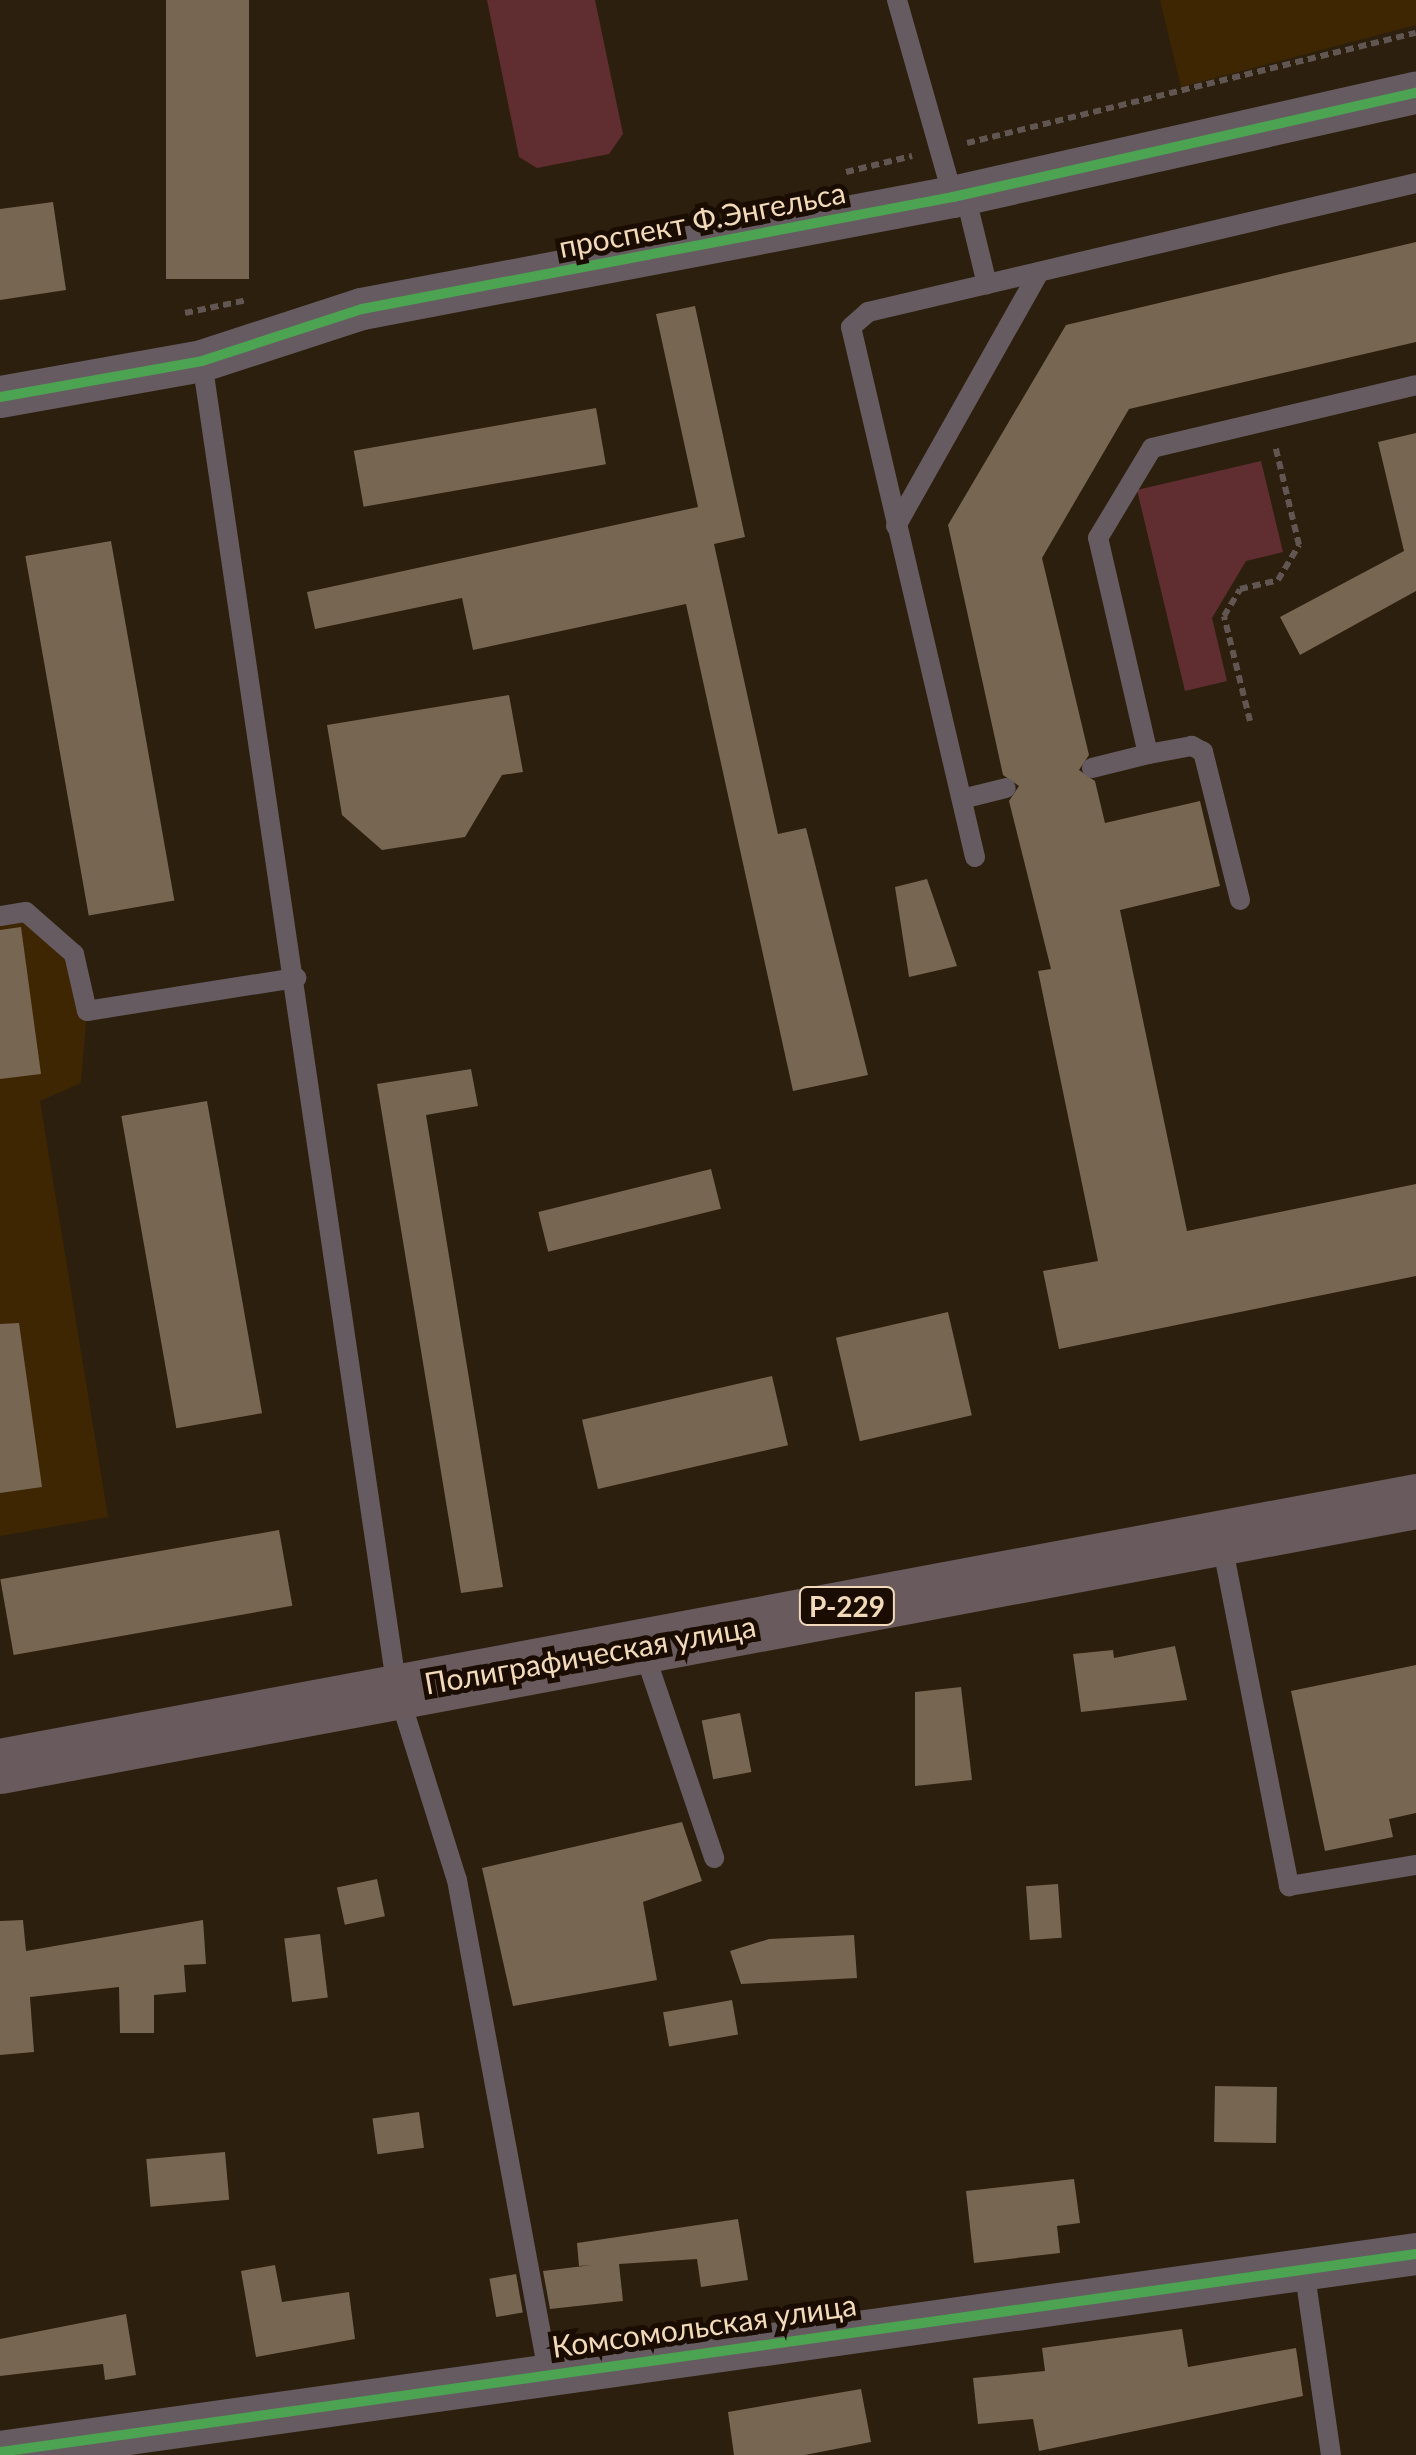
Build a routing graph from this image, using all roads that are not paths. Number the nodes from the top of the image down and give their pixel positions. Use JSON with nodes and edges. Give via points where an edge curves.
{"nodes":[{"id":1,"x":897,"y":0,"type":"edge"},
{"id":2,"x":1416,"y":94,"type":"edge"},
{"id":3,"x":1416,"y":183,"type":"edge"},
{"id":4,"x":959,"y":195,"type":"junction"},
{"id":5,"x":1040,"y":272,"type":"junction"},
{"id":6,"x":987,"y":284,"type":"junction"},
{"id":7,"x":202,"y":361,"type":"junction"},
{"id":8,"x":1416,"y":385,"type":"edge"},
{"id":9,"x":0,"y":397,"type":"edge"},
{"id":10,"x":896,"y":526,"type":"junction"},
{"id":11,"x":1148,"y":754,"type":"junction"},
{"id":12,"x":1092,"y":768,"type":"dead end"},
{"id":13,"x":1006,"y":788,"type":"dead end"},
{"id":14,"x":962,"y":798,"type":"junction"},
{"id":15,"x":975,"y":857,"type":"dead end"},
{"id":16,"x":1240,"y":900,"type":"dead end"},
{"id":17,"x":0,"y":916,"type":"edge"},
{"id":18,"x":296,"y":978,"type":"junction"},
{"id":19,"x":1416,"y":1501,"type":"edge"},
{"id":20,"x":1220,"y":1537,"type":"junction"},
{"id":21,"x":642,"y":1644,"type":"junction"},
{"id":22,"x":397,"y":1689,"type":"junction"},
{"id":23,"x":0,"y":1766,"type":"edge"},
{"id":24,"x":714,"y":1858,"type":"dead end"},
{"id":25,"x":1416,"y":1865,"type":"edge"},
{"id":26,"x":1416,"y":2254,"type":"edge"},
{"id":27,"x":1304,"y":2268,"type":"junction"},
{"id":28,"x":548,"y":2372,"type":"junction"},
{"id":29,"x":0,"y":2452,"type":"edge"},
{"id":30,"x":1332,"y":2455,"type":"edge"}],
"edges":[{"from":1,"to":4,"type":"lane","via":[[939,150]]},
{"from":2,"to":4,"type":"street","name":"проспект Ф.Энгельса"},
{"from":3,"to":5,"type":"lane"},
{"from":4,"to":6,"type":"lane"},
{"from":4,"to":7,"type":"street","name":"проспект Ф.Энгельса","via":[[362,310]]},
{"from":5,"to":6,"type":"lane"},
{"from":5,"to":10,"type":"lane"},
{"from":6,"to":10,"type":"lane","via":[[868,312],[851,327]]},
{"from":7,"to":9,"type":"street","name":"проспект Ф.Энгельса"},
{"from":7,"to":18,"type":"lane"},
{"from":8,"to":11,"type":"lane","via":[[1152,448],[1098,538]]},
{"from":10,"to":14,"type":"lane"},
{"from":11,"to":12,"type":"lane"},
{"from":11,"to":16,"type":"lane","via":[[1192,746],[1203,752]]},
{"from":13,"to":14,"type":"lane"},
{"from":14,"to":15,"type":"lane"},
{"from":17,"to":18,"type":"lane","via":[[26,912],[74,954],[86,1011]]},
{"from":18,"to":22,"type":"lane"},
{"from":19,"to":20,"type":"main road","name":"Полиграфическая улица","number":"Р-229"},
{"from":20,"to":21,"type":"main road","name":"Полиграфическая улица","number":"Р-229"},
{"from":20,"to":25,"type":"lane","via":[[1289,1886]]},
{"from":21,"to":22,"type":"main road","name":"Полиграфическая улица","number":"Р-229"},
{"from":21,"to":24,"type":"lane"},
{"from":22,"to":23,"type":"main road","name":"Полиграфическая улица","number":"Р-229"},
{"from":22,"to":28,"type":"lane","via":[[456,1880]]},
{"from":26,"to":27,"type":"street","name":"Комсомольская улица"},
{"from":27,"to":28,"type":"street","name":"Комсомольская улица"},
{"from":27,"to":30,"type":"lane"},
{"from":28,"to":29,"type":"street","name":"Комсомольская улица"}]}
